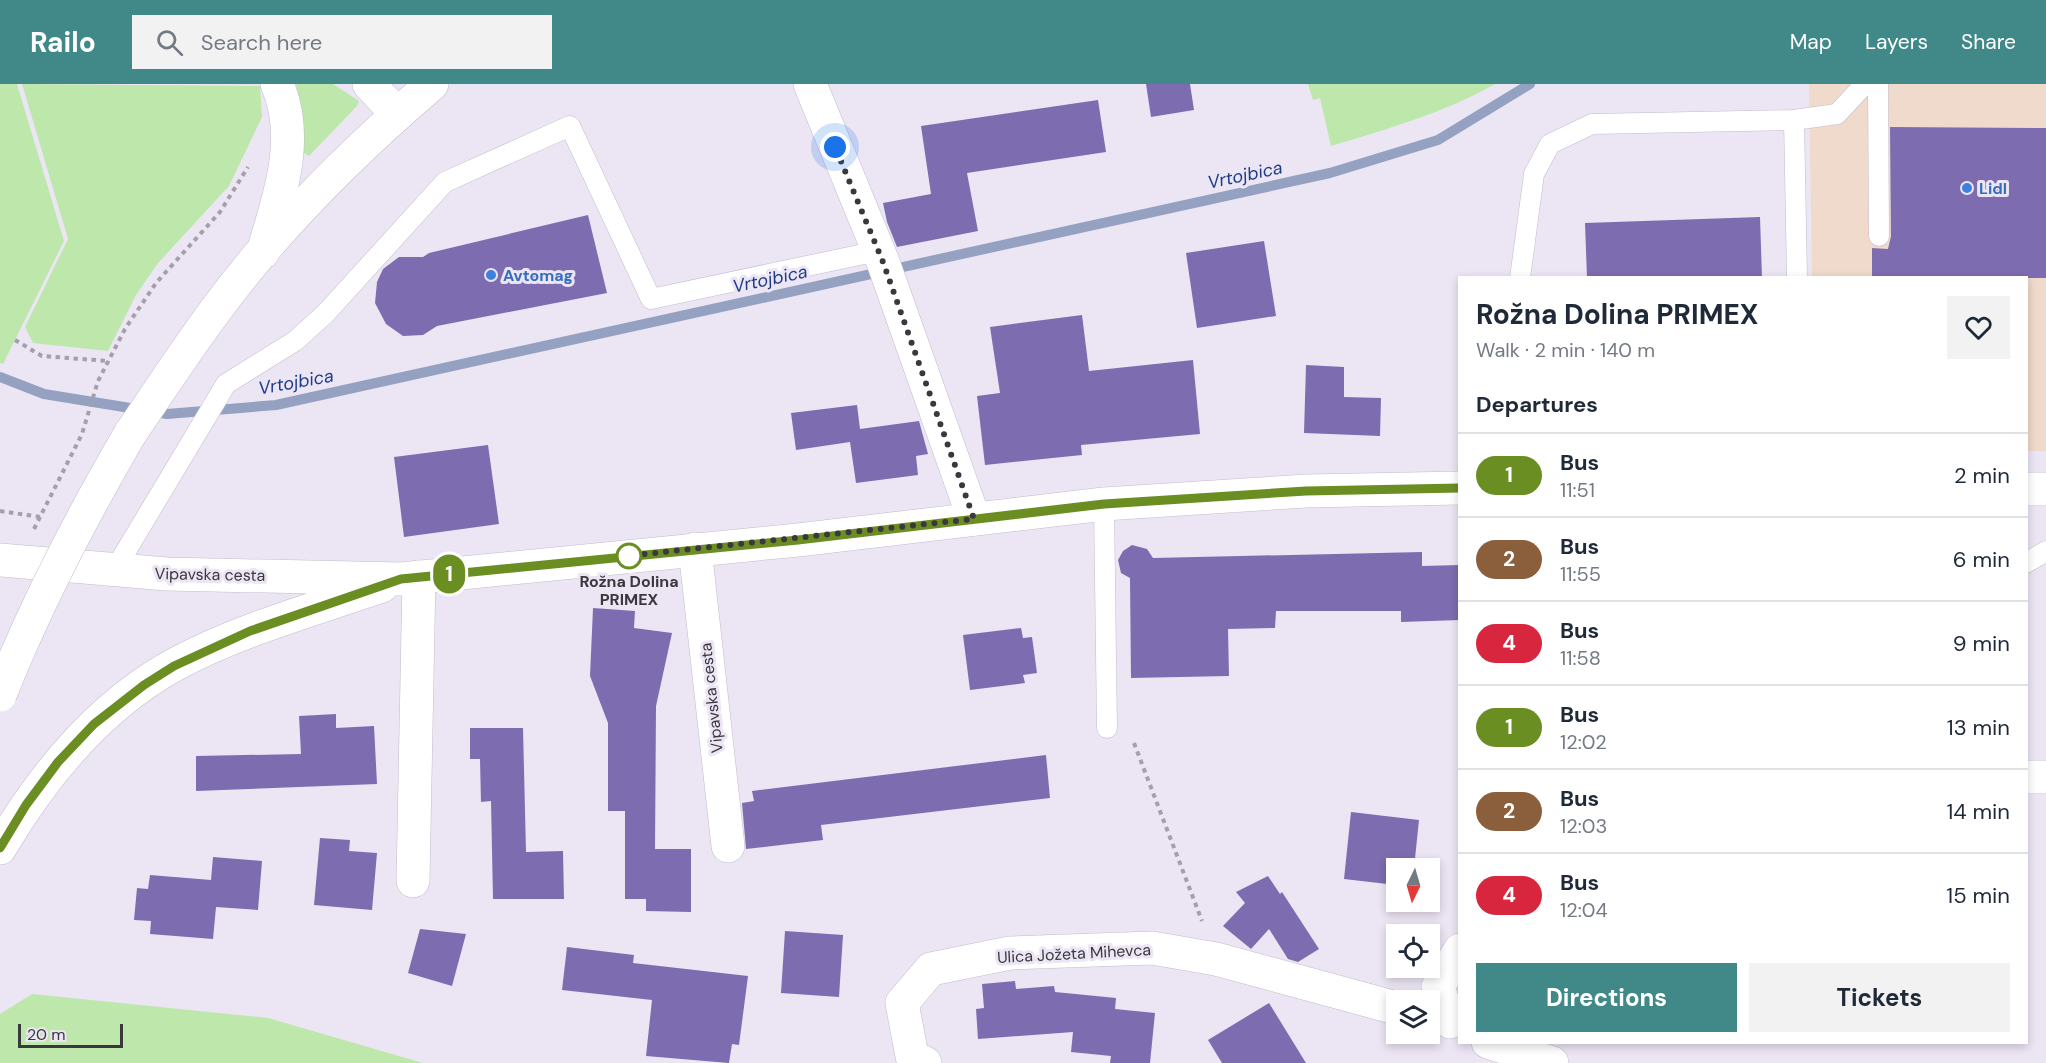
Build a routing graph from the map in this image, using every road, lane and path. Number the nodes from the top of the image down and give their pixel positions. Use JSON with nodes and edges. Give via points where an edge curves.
{"nodes":[{"id":1,"x":277,"y":84,"type":"edge"},
{"id":2,"x":369,"y":84,"type":"edge"},
{"id":3,"x":432,"y":84,"type":"edge"},
{"id":4,"x":810,"y":84,"type":"edge"},
{"id":5,"x":1865,"y":84,"type":"edge"},
{"id":6,"x":1878,"y":84,"type":"edge"},
{"id":7,"x":397,"y":114,"type":"junction"},
{"id":8,"x":1794,"y":120,"type":"junction"},
{"id":9,"x":251,"y":163,"type":"dead end"},
{"id":10,"x":1879,"y":236,"type":"dead end"},
{"id":11,"x":263,"y":252,"type":"junction"},
{"id":12,"x":880,"y":257,"type":"junction"},
{"id":13,"x":1520,"y":276,"type":"edge"},
{"id":14,"x":1797,"y":276,"type":"edge"},
{"id":15,"x":15,"y":340,"type":"dead end"},
{"id":16,"x":108,"y":361,"type":"junction"},
{"id":17,"x":1458,"y":488,"type":"edge"},
{"id":18,"x":2028,"y":489,"type":"edge"},
{"id":19,"x":2046,"y":489,"type":"edge"},
{"id":20,"x":1104,"y":504,"type":"junction"},
{"id":21,"x":0,"y":511,"type":"edge"},
{"id":22,"x":40,"y":517,"type":"junction"},
{"id":23,"x":974,"y":519,"type":"junction"},
{"id":24,"x":33,"y":532,"type":"dead end"},
{"id":25,"x":695,"y":549,"type":"junction"},
{"id":26,"x":2046,"y":551,"type":"edge"},
{"id":27,"x":0,"y":560,"type":"edge"},
{"id":28,"x":2028,"y":561,"type":"edge"},
{"id":29,"x":114,"y":571,"type":"junction"},
{"id":30,"x":410,"y":578,"type":"junction"},
{"id":31,"x":0,"y":695,"type":"edge"},
{"id":32,"x":1107,"y":728,"type":"dead end"},
{"id":33,"x":1134,"y":742,"type":"dead end"},
{"id":34,"x":2028,"y":777,"type":"edge"},
{"id":35,"x":2046,"y":777,"type":"edge"},
{"id":36,"x":728,"y":846,"type":"dead end"},
{"id":37,"x":0,"y":848,"type":"edge"},
{"id":38,"x":413,"y":881,"type":"dead end"},
{"id":39,"x":1458,"y":953,"type":"edge"},
{"id":40,"x":1216,"y":959,"type":"junction"},
{"id":41,"x":1386,"y":1005,"type":"edge"},
{"id":42,"x":1446,"y":1022,"type":"edge"},
{"id":43,"x":1494,"y":1044,"type":"edge"},
{"id":44,"x":925,"y":1063,"type":"edge"},
{"id":45,"x":1552,"y":1063,"type":"edge"}],
"edges":[{"from":1,"to":11,"type":"main road","via":[[288,158]]},
{"from":2,"to":7,"type":"main road"},
{"from":3,"to":7,"type":"main road"},
{"from":4,"to":12,"type":"main road"},
{"from":5,"to":8,"type":"lane","via":[[1837,114]]},
{"from":6,"to":10,"type":"lane"},
{"from":7,"to":11,"type":"main road","via":[[295,213]]},
{"from":8,"to":13,"type":"lane","via":[[1592,124],[1550,144],[1534,174]]},
{"from":8,"to":14,"type":"lane"},
{"from":9,"to":16,"type":"path","via":[[220,212],[156,283]]},
{"from":11,"to":31,"type":"main road","bridge":true,"via":[[221,302],[130,434],[42,597]]},
{"from":12,"to":23,"type":"main road"},
{"from":12,"to":29,"type":"lane","via":[[651,299],[570,126],[445,182],[325,314],[295,341],[226,384]]},
{"from":15,"to":16,"type":"path","via":[[42,356]]},
{"from":16,"to":22,"type":"path","via":[[82,434]]},
{"from":17,"to":20,"type":"main road","name":"Vipavska cesta","via":[[1306,491]]},
{"from":18,"to":19,"type":"main road"},
{"from":20,"to":23,"type":"main road","name":"Vipavska cesta"},
{"from":20,"to":32,"type":"lane"},
{"from":21,"to":22,"type":"path"},
{"from":22,"to":24,"type":"path"},
{"from":23,"to":25,"type":"main road","name":"Vipavska cesta"},
{"from":25,"to":30,"type":"main road","name":"Vipavska cesta"},
{"from":25,"to":36,"type":"main road","name":"Vipavska cesta"},
{"from":26,"to":28,"type":"lane"},
{"from":27,"to":29,"type":"main road","name":"Vipavska cesta"},
{"from":29,"to":30,"type":"main road","name":"Vipavska cesta"},
{"from":30,"to":37,"type":"main road","via":[[250,631],[174,666],[144,685],[94,724],[58,762]]},
{"from":30,"to":38,"type":"main road"},
{"from":33,"to":40,"type":"path"},
{"from":34,"to":35,"type":"main road"},
{"from":39,"to":42,"type":"main road","via":[[1438,987]]},
{"from":40,"to":41,"type":"main road","name":"Ulica Jožeta Mihevca"},
{"from":40,"to":44,"type":"main road","name":"Ulica Jožeta Mihevca","via":[[1152,948],[1010,953],[931,969],[902,1003],[912,1056]]},
{"from":43,"to":45,"type":"main road"}]}
